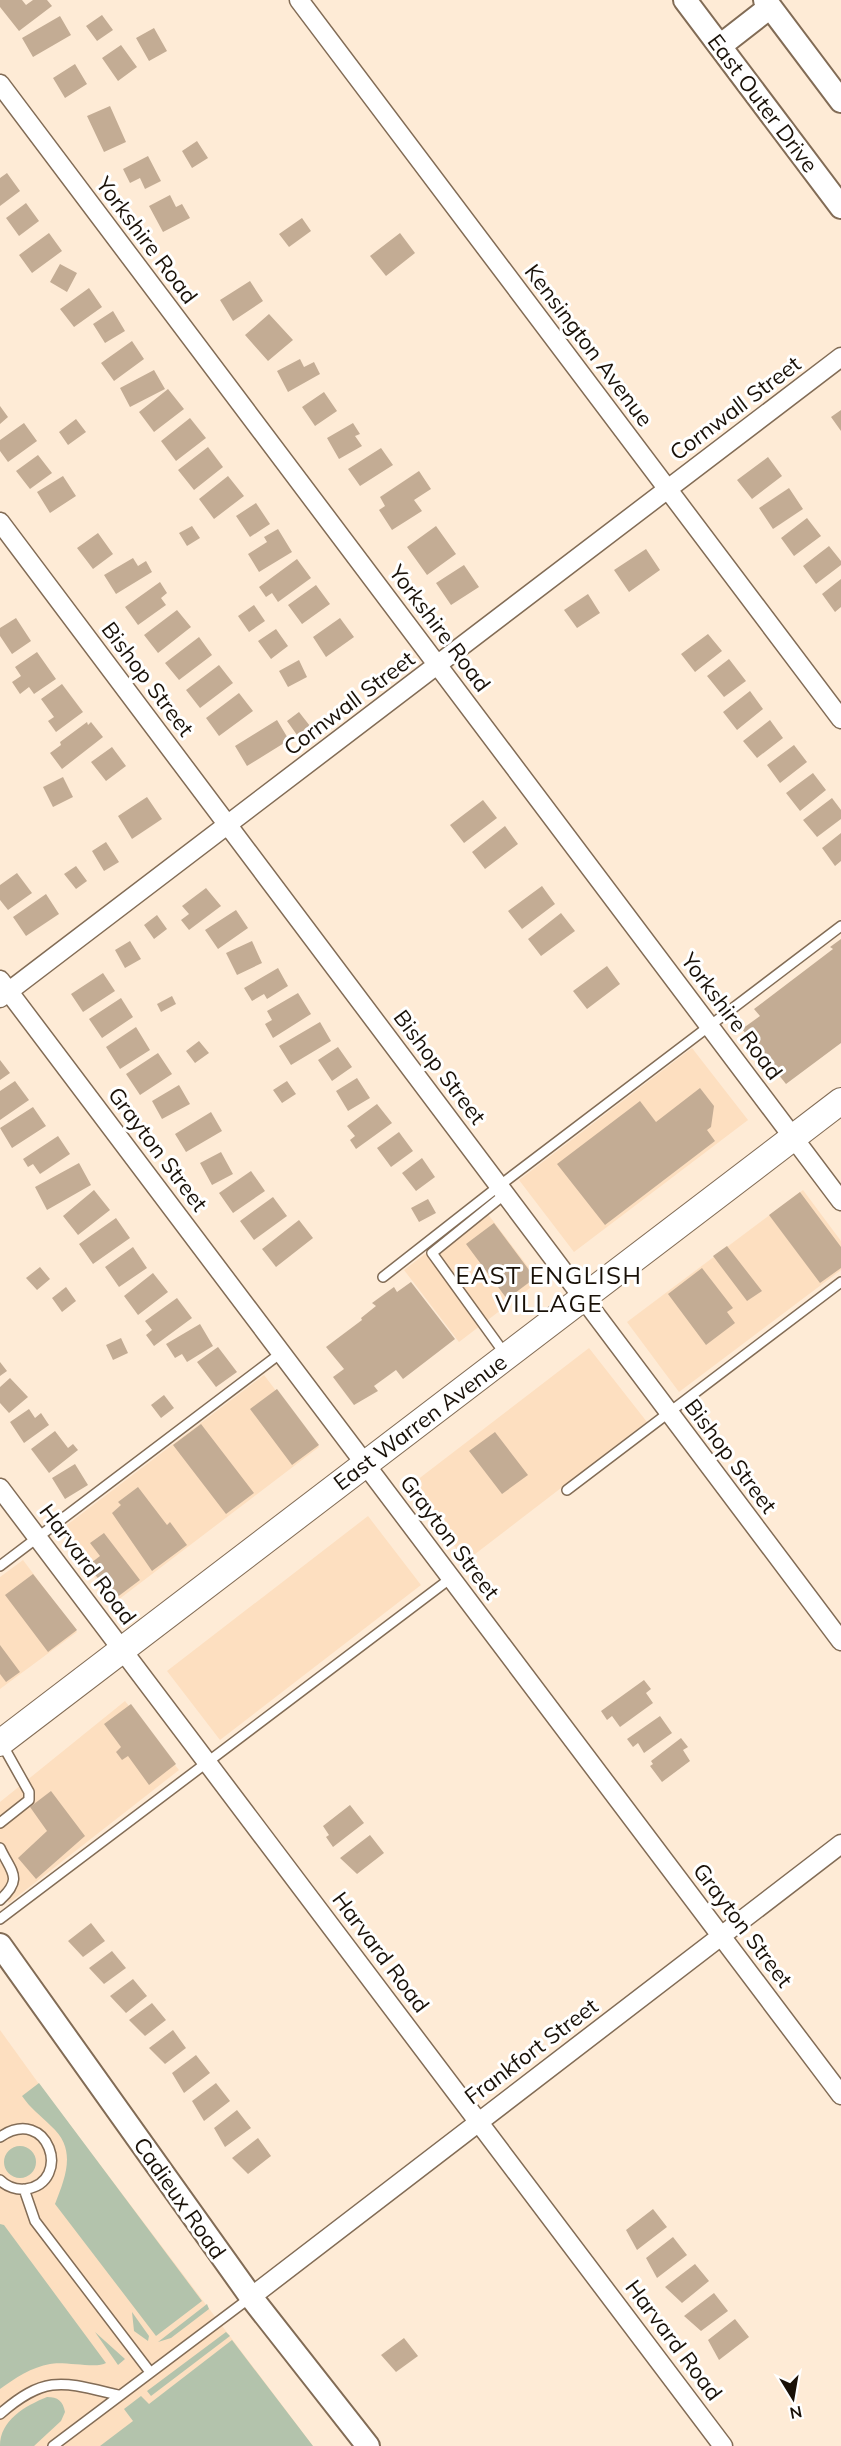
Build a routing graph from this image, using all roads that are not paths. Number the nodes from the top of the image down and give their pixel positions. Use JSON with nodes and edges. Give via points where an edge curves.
{"nodes":[{"id":1,"x":299,"y":0,"type":"edge"},
{"id":2,"x":685,"y":0,"type":"edge"},
{"id":3,"x":768,"y":3,"type":"edge"},
{"id":4,"x":720,"y":46,"type":"junction"},
{"id":5,"x":0,"y":84,"type":"edge"},
{"id":6,"x":841,"y":101,"type":"edge"},
{"id":7,"x":841,"y":207,"type":"edge"},
{"id":8,"x":841,"y":357,"type":"edge"},
{"id":9,"x":668,"y":489,"type":"junction"},
{"id":10,"x":0,"y":522,"type":"edge"},
{"id":11,"x":438,"y":665,"type":"junction"},
{"id":12,"x":841,"y":720,"type":"edge"},
{"id":13,"x":228,"y":825,"type":"junction"},
{"id":14,"x":841,"y":926,"type":"edge"},
{"id":15,"x":3,"y":990,"type":"edge"},
{"id":16,"x":709,"y":1025,"type":"junction"},
{"id":17,"x":841,"y":1101,"type":"edge"},
{"id":18,"x":793,"y":1138,"type":"junction"},
{"id":19,"x":502,"y":1190,"type":"junction"},
{"id":20,"x":841,"y":1201,"type":"edge"},
{"id":21,"x":383,"y":1277,"type":"dead end"},
{"id":22,"x":841,"y":1282,"type":"edge"},
{"id":23,"x":583,"y":1298,"type":"junction"},
{"id":24,"x":281,"y":1353,"type":"junction"},
{"id":25,"x":507,"y":1356,"type":"junction"},
{"id":26,"x":669,"y":1412,"type":"junction"},
{"id":27,"x":365,"y":1464,"type":"junction"},
{"id":28,"x":0,"y":1488,"type":"edge"},
{"id":29,"x":567,"y":1490,"type":"dead end"},
{"id":30,"x":37,"y":1537,"type":"junction"},
{"id":31,"x":0,"y":1566,"type":"edge"},
{"id":32,"x":451,"y":1578,"type":"junction"},
{"id":33,"x":841,"y":1641,"type":"edge"},
{"id":34,"x":122,"y":1649,"type":"junction"},
{"id":35,"x":1,"y":1742,"type":"edge"},
{"id":36,"x":208,"y":1762,"type":"junction"},
{"id":37,"x":0,"y":1823,"type":"edge"},
{"id":38,"x":841,"y":1844,"type":"edge"},
{"id":39,"x":0,"y":1848,"type":"edge"},
{"id":40,"x":0,"y":1900,"type":"edge"},
{"id":41,"x":0,"y":1919,"type":"edge"},
{"id":42,"x":721,"y":1936,"type":"junction"},
{"id":43,"x":0,"y":1945,"type":"edge"},
{"id":44,"x":841,"y":2095,"type":"edge"},
{"id":45,"x":478,"y":2122,"type":"junction"},
{"id":46,"x":0,"y":2137,"type":"edge"},
{"id":47,"x":0,"y":2181,"type":"edge"},
{"id":48,"x":24,"y":2189,"type":"junction"},
{"id":49,"x":250,"y":2297,"type":"junction"},
{"id":50,"x":150,"y":2372,"type":"junction"},
{"id":51,"x":118,"y":2395,"type":"junction"},
{"id":52,"x":0,"y":2415,"type":"edge"},
{"id":53,"x":53,"y":2446,"type":"edge"},
{"id":54,"x":368,"y":2446,"type":"edge"},
{"id":55,"x":723,"y":2446,"type":"edge"}],
"edges":[{"from":1,"to":9,"type":"street","name":"Kensington Avenue"},
{"from":2,"to":4,"type":"street","name":"East Outer Drive"},
{"from":3,"to":4,"type":"street"},
{"from":3,"to":6,"type":"street"},
{"from":4,"to":7,"type":"street","name":"East Outer Drive"},
{"from":5,"to":11,"type":"street","name":"Yorkshire Road"},
{"from":8,"to":9,"type":"street","name":"Cornwall Street"},
{"from":9,"to":11,"type":"street","name":"Cornwall Street"},
{"from":9,"to":12,"type":"street","name":"Kensington Avenue"},
{"from":10,"to":13,"type":"street","name":"Bishop Street"},
{"from":11,"to":13,"type":"street","name":"Cornwall Street"},
{"from":11,"to":16,"type":"street","name":"Yorkshire Road"},
{"from":13,"to":15,"type":"street","name":"Cornwall Street"},
{"from":13,"to":19,"type":"street","name":"Bishop Street"},
{"from":14,"to":16,"type":"lane"},
{"from":15,"to":24,"type":"street","name":"Grayton Street"},
{"from":16,"to":18,"type":"street","name":"Yorkshire Road"},
{"from":16,"to":19,"type":"lane"},
{"from":17,"to":18,"type":"main road","name":"East Warren Avenue"},
{"from":18,"to":20,"type":"street","name":"Yorkshire Road"},
{"from":18,"to":23,"type":"main road","name":"East Warren Avenue"},
{"from":19,"to":21,"type":"lane"},
{"from":19,"to":23,"type":"street","name":"Bishop Street"},
{"from":19,"to":25,"type":"lane","via":[[432,1253]]},
{"from":22,"to":26,"type":"lane"},
{"from":23,"to":25,"type":"main road","name":"East Warren Avenue"},
{"from":23,"to":26,"type":"street","name":"Bishop Street"},
{"from":24,"to":27,"type":"street","name":"Grayton Street"},
{"from":24,"to":30,"type":"lane"},
{"from":25,"to":27,"type":"main road","name":"East Warren Avenue"},
{"from":26,"to":29,"type":"lane"},
{"from":26,"to":33,"type":"street","name":"Bishop Street"},
{"from":27,"to":32,"type":"street","name":"Grayton Street"},
{"from":27,"to":34,"type":"main road","name":"East Warren Avenue"},
{"from":28,"to":30,"type":"street","name":"Harvard Road"},
{"from":30,"to":31,"type":"lane"},
{"from":30,"to":34,"type":"street","name":"Harvard Road"},
{"from":32,"to":36,"type":"lane"},
{"from":32,"to":42,"type":"street","name":"Grayton Street"},
{"from":34,"to":35,"type":"main road","name":"East Warren Avenue"},
{"from":34,"to":36,"type":"street","name":"Harvard Road"},
{"from":35,"to":37,"type":"lane","via":[[29,1792],[28,1800]]},
{"from":36,"to":41,"type":"lane"},
{"from":36,"to":45,"type":"street","name":"Harvard Road"},
{"from":38,"to":42,"type":"street","name":"Frankfort Street"},
{"from":39,"to":40,"type":"lane","via":[[15,1881]]},
{"from":42,"to":44,"type":"street","name":"Grayton Street"},
{"from":42,"to":45,"type":"street","name":"Frankfort Street"},
{"from":43,"to":49,"type":"street","name":"Cadieux Road"},
{"from":45,"to":49,"type":"street","name":"Frankfort Street"},
{"from":45,"to":55,"type":"street","name":"Harvard Road"},
{"from":46,"to":48,"type":"lane","via":[[19,2128],[29,2129],[50,2147],[48,2175]]},
{"from":47,"to":48,"type":"lane","via":[[13,2189]]},
{"from":48,"to":50,"type":"lane","via":[[41,2229]]},
{"from":49,"to":50,"type":"lane"},
{"from":49,"to":54,"type":"street","name":"Cadieux Road"},
{"from":50,"to":51,"type":"lane"},
{"from":51,"to":52,"type":"lane","via":[[51,2383],[32,2391]]},
{"from":51,"to":53,"type":"lane"}]}
